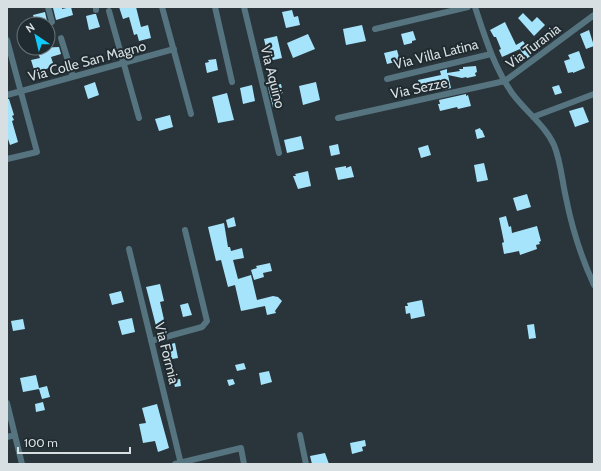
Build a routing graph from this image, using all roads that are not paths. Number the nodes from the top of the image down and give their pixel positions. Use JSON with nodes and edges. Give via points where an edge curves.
{"nodes":[{"id":1,"x":162,"y":7,"type":"edge"},
{"id":2,"x":215,"y":7,"type":"edge"},
{"id":3,"x":244,"y":7,"type":"edge"},
{"id":4,"x":468,"y":7,"type":"edge"},
{"id":5,"x":475,"y":7,"type":"edge"},
{"id":6,"x":109,"y":11,"type":"dead end"},
{"id":7,"x":594,"y":15,"type":"edge"},
{"id":8,"x":375,"y":29,"type":"dead end"},
{"id":9,"x":61,"y":38,"type":"dead end"},
{"id":10,"x":7,"y":40,"type":"edge"},
{"id":11,"x":174,"y":49,"type":"junction"},
{"id":12,"x":491,"y":54,"type":"junction"},
{"id":13,"x":123,"y":63,"type":"junction"},
{"id":14,"x":73,"y":77,"type":"junction"},
{"id":15,"x":387,"y":79,"type":"dead end"},
{"id":16,"x":505,"y":81,"type":"junction"},
{"id":17,"x":232,"y":82,"type":"dead end"},
{"id":18,"x":21,"y":91,"type":"junction"},
{"id":19,"x":594,"y":94,"type":"edge"},
{"id":20,"x":7,"y":95,"type":"edge"},
{"id":21,"x":191,"y":114,"type":"dead end"},
{"id":22,"x":533,"y":117,"type":"junction"},
{"id":23,"x":139,"y":118,"type":"dead end"},
{"id":24,"x":338,"y":118,"type":"dead end"},
{"id":25,"x":279,"y":153,"type":"dead end"},
{"id":26,"x":7,"y":160,"type":"edge"},
{"id":27,"x":185,"y":230,"type":"dead end"},
{"id":28,"x":129,"y":249,"type":"dead end"},
{"id":29,"x":594,"y":285,"type":"edge"},
{"id":30,"x":151,"y":341,"type":"junction"},
{"id":31,"x":7,"y":403,"type":"edge"},
{"id":32,"x":15,"y":435,"type":"junction"},
{"id":33,"x":300,"y":435,"type":"dead end"},
{"id":34,"x":7,"y":437,"type":"edge"},
{"id":35,"x":22,"y":464,"type":"edge"},
{"id":36,"x":179,"y":464,"type":"edge"},
{"id":37,"x":244,"y":464,"type":"edge"},
{"id":38,"x":306,"y":464,"type":"edge"}],
"edges":[{"from":1,"to":11,"type":"street"},
{"from":2,"to":17,"type":"street"},
{"from":3,"to":25,"type":"street","name":"Via Aquino"},
{"from":4,"to":8,"type":"street"},
{"from":5,"to":12,"type":"street"},
{"from":6,"to":13,"type":"street"},
{"from":7,"to":16,"type":"street","name":"Via Turania"},
{"from":9,"to":14,"type":"street"},
{"from":10,"to":18,"type":"street"},
{"from":11,"to":13,"type":"street","name":"Via Colle San Magno"},
{"from":11,"to":21,"type":"street"},
{"from":12,"to":15,"type":"street","name":"Via Villa Latina"},
{"from":12,"to":16,"type":"street"},
{"from":13,"to":14,"type":"street","name":"Via Colle San Magno"},
{"from":13,"to":23,"type":"street"},
{"from":14,"to":18,"type":"street","name":"Via Colle San Magno"},
{"from":16,"to":22,"type":"street"},
{"from":16,"to":24,"type":"street","name":"Via Sezze"},
{"from":18,"to":20,"type":"street","name":"Via Colle San Magno"},
{"from":18,"to":26,"type":"street","via":[[36,152]]},
{"from":19,"to":22,"type":"street"},
{"from":22,"to":29,"type":"street","via":[[555,149],[583,261]]},
{"from":27,"to":30,"type":"street","via":[[207,321],[202,327]]},
{"from":28,"to":30,"type":"street","name":"Via Formia"},
{"from":30,"to":36,"type":"street","name":"Via Formia"},
{"from":31,"to":32,"type":"street"},
{"from":32,"to":34,"type":"street"},
{"from":32,"to":35,"type":"street"},
{"from":33,"to":38,"type":"street"},
{"from":36,"to":37,"type":"street","via":[[241,448]]}]}
